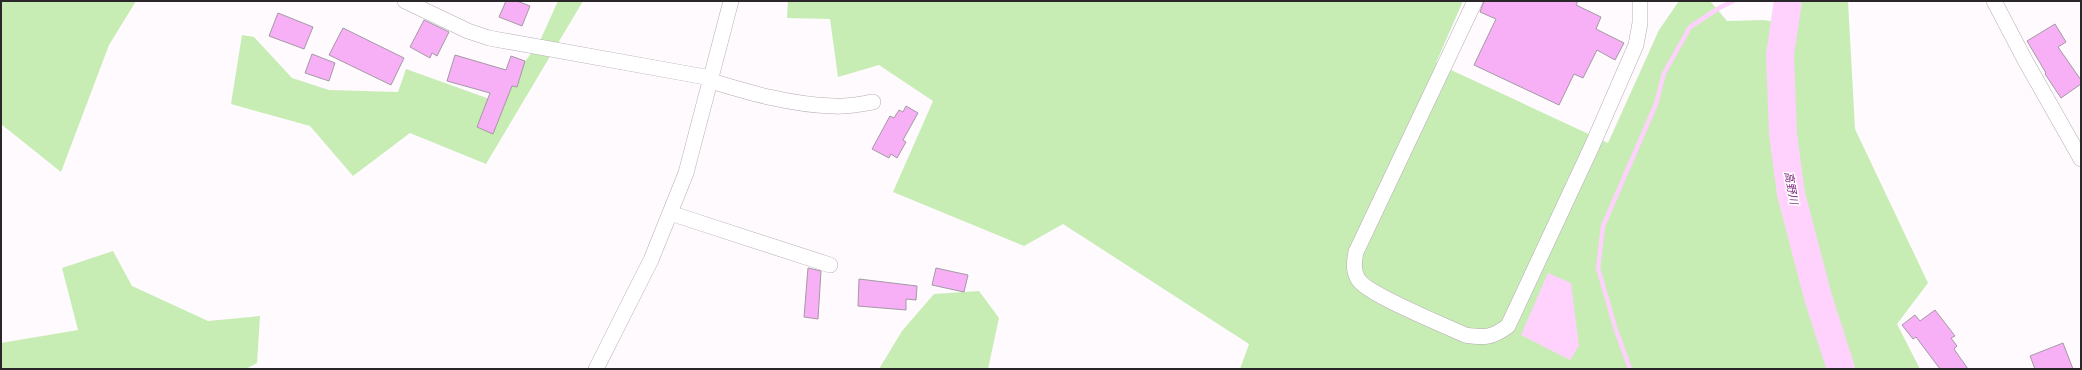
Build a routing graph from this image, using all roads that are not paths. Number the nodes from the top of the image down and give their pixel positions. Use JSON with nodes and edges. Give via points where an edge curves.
{"nodes":[{"id":1,"x":405,"y":1,"type":"edge"},
{"id":2,"x":731,"y":1,"type":"edge"},
{"id":3,"x":1475,"y":1,"type":"edge"},
{"id":4,"x":1640,"y":1,"type":"edge"},
{"id":5,"x":1994,"y":1,"type":"edge"},
{"id":6,"x":711,"y":80,"type":"junction"},
{"id":7,"x":873,"y":102,"type":"dead end"},
{"id":8,"x":2081,"y":159,"type":"edge"},
{"id":9,"x":670,"y":213,"type":"junction"},
{"id":10,"x":830,"y":265,"type":"dead end"},
{"id":11,"x":596,"y":369,"type":"edge"}],
"edges":[{"from":1,"to":6,"type":"street","via":[[468,31],[489,38]]},
{"from":2,"to":6,"type":"street"},
{"from":3,"to":4,"type":"street","via":[[1356,252],[1353,268],[1358,280],[1372,291],[1465,335],[1480,337],[1496,335],[1508,326],[1636,45]]},
{"from":5,"to":8,"type":"street"},
{"from":6,"to":7,"type":"street","via":[[759,95],[814,104],[834,106]]},
{"from":6,"to":9,"type":"street","via":[[686,173]]},
{"from":9,"to":10,"type":"street"},
{"from":9,"to":11,"type":"street","via":[[651,260]]}]}
